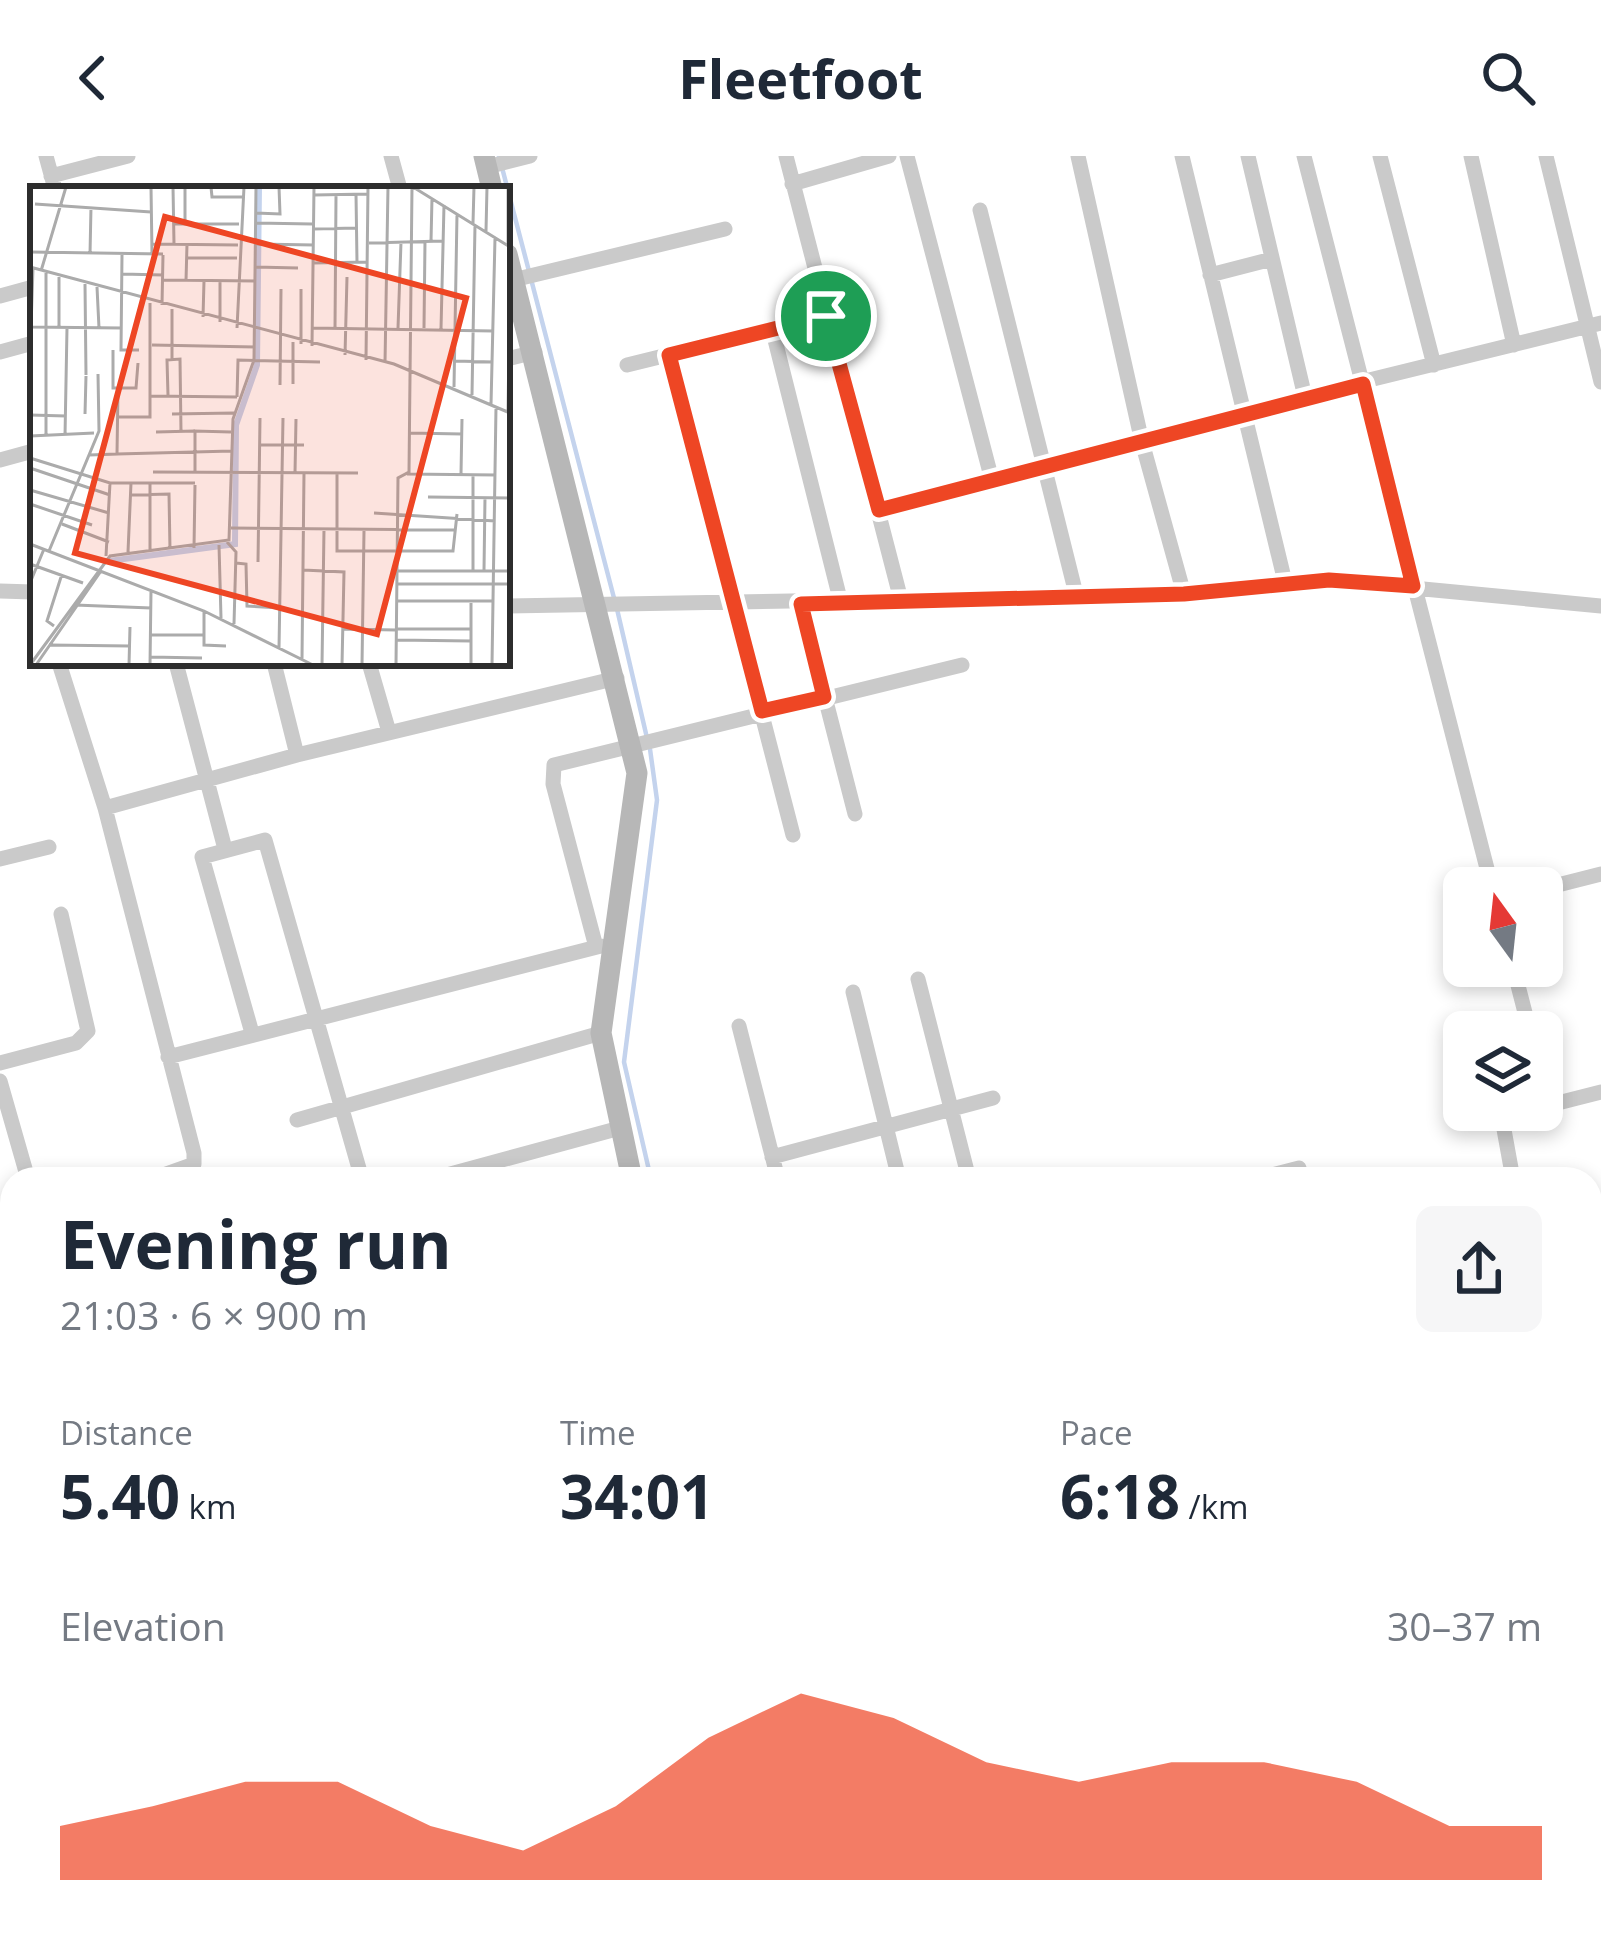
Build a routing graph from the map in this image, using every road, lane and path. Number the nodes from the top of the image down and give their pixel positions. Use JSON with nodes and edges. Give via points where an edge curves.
{"nodes":[{"id":1,"x":46,"y":156,"type":"edge"},
{"id":2,"x":128,"y":156,"type":"edge"},
{"id":3,"x":391,"y":156,"type":"edge"},
{"id":4,"x":530,"y":156,"type":"edge"},
{"id":5,"x":786,"y":156,"type":"edge"},
{"id":6,"x":889,"y":156,"type":"edge"},
{"id":7,"x":908,"y":156,"type":"edge"},
{"id":8,"x":1078,"y":156,"type":"edge"},
{"id":9,"x":1182,"y":156,"type":"edge"},
{"id":10,"x":1248,"y":156,"type":"edge"},
{"id":11,"x":1304,"y":156,"type":"edge"},
{"id":12,"x":1380,"y":156,"type":"edge"},
{"id":13,"x":1471,"y":156,"type":"edge"},
{"id":14,"x":1546,"y":156,"type":"edge"},
{"id":15,"x":108,"y":159,"type":"edge"},
{"id":16,"x":488,"y":171,"type":"edge"},
{"id":17,"x":53,"y":182,"type":"edge"},
{"id":18,"x":792,"y":184,"type":"junction"},
{"id":19,"x":399,"y":186,"type":"edge"},
{"id":20,"x":980,"y":210,"type":"dead end"},
{"id":21,"x":724,"y":229,"type":"dead end"},
{"id":22,"x":1272,"y":259,"type":"junction"},
{"id":23,"x":510,"y":267,"type":"edge"},
{"id":24,"x":1210,"y":275,"type":"junction"},
{"id":25,"x":513,"y":280,"type":"junction"},
{"id":26,"x":30,"y":293,"type":"edge"},
{"id":27,"x":0,"y":296,"type":"edge"},
{"id":28,"x":826,"y":316,"type":"junction"},
{"id":29,"x":1594,"y":324,"type":"edge"},
{"id":30,"x":772,"y":328,"type":"junction"},
{"id":31,"x":30,"y":344,"type":"edge"},
{"id":32,"x":1514,"y":345,"type":"junction"},
{"id":33,"x":0,"y":352,"type":"edge"},
{"id":34,"x":535,"y":352,"type":"junction"},
{"id":35,"x":669,"y":355,"type":"junction"},
{"id":36,"x":510,"y":358,"type":"edge"},
{"id":37,"x":627,"y":365,"type":"dead end"},
{"id":38,"x":1434,"y":365,"type":"junction"},
{"id":39,"x":1601,"y":382,"type":"edge"},
{"id":40,"x":1363,"y":384,"type":"junction"},
{"id":41,"x":1305,"y":397,"type":"junction"},
{"id":42,"x":1243,"y":412,"type":"junction"},
{"id":43,"x":1142,"y":442,"type":"junction"},
{"id":44,"x":30,"y":452,"type":"edge"},
{"id":45,"x":0,"y":460,"type":"edge"},
{"id":46,"x":1042,"y":470,"type":"junction"},
{"id":47,"x":993,"y":484,"type":"junction"},
{"id":48,"x":879,"y":510,"type":"junction"},
{"id":49,"x":1286,"y":582,"type":"junction"},
{"id":50,"x":1413,"y":586,"type":"junction"},
{"id":51,"x":0,"y":591,"type":"edge"},
{"id":52,"x":30,"y":592,"type":"edge"},
{"id":53,"x":1184,"y":594,"type":"junction"},
{"id":54,"x":1077,"y":598,"type":"junction"},
{"id":55,"x":901,"y":599,"type":"junction"},
{"id":56,"x":841,"y":603,"type":"junction"},
{"id":57,"x":730,"y":604,"type":"junction"},
{"id":58,"x":801,"y":604,"type":"junction"},
{"id":59,"x":510,"y":606,"type":"edge"},
{"id":60,"x":602,"y":606,"type":"junction"},
{"id":61,"x":1601,"y":606,"type":"edge"},
{"id":62,"x":962,"y":665,"type":"dead end"},
{"id":63,"x":60,"y":666,"type":"edge"},
{"id":64,"x":177,"y":666,"type":"edge"},
{"id":65,"x":275,"y":666,"type":"edge"},
{"id":66,"x":370,"y":666,"type":"edge"},
{"id":67,"x":617,"y":678,"type":"junction"},
{"id":68,"x":824,"y":697,"type":"junction"},
{"id":69,"x":762,"y":711,"type":"junction"},
{"id":70,"x":389,"y":732,"type":"junction"},
{"id":71,"x":633,"y":745,"type":"junction"},
{"id":72,"x":296,"y":755,"type":"junction"},
{"id":73,"x":208,"y":779,"type":"junction"},
{"id":74,"x":105,"y":808,"type":"junction"},
{"id":75,"x":855,"y":814,"type":"dead end"},
{"id":76,"x":793,"y":835,"type":"dead end"},
{"id":77,"x":49,"y":847,"type":"dead end"},
{"id":78,"x":225,"y":849,"type":"junction"},
{"id":79,"x":0,"y":860,"type":"edge"},
{"id":80,"x":1487,"y":867,"type":"edge"},
{"id":81,"x":1601,"y":874,"type":"edge"},
{"id":82,"x":1563,"y":884,"type":"edge"},
{"id":83,"x":61,"y":914,"type":"dead end"},
{"id":84,"x":603,"y":946,"type":"junction"},
{"id":85,"x":918,"y":979,"type":"dead end"},
{"id":86,"x":853,"y":992,"type":"dead end"},
{"id":87,"x":317,"y":1018,"type":"junction"},
{"id":88,"x":739,"y":1026,"type":"dead end"},
{"id":89,"x":252,"y":1033,"type":"junction"},
{"id":90,"x":602,"y":1033,"type":"junction"},
{"id":91,"x":168,"y":1057,"type":"junction"},
{"id":92,"x":0,"y":1064,"type":"edge"},
{"id":93,"x":0,"y":1081,"type":"edge"},
{"id":94,"x":1601,"y":1092,"type":"edge"},
{"id":95,"x":993,"y":1098,"type":"dead end"},
{"id":96,"x":1563,"y":1102,"type":"edge"},
{"id":97,"x":344,"y":1106,"type":"junction"},
{"id":98,"x":951,"y":1110,"type":"junction"},
{"id":99,"x":297,"y":1120,"type":"dead end"},
{"id":100,"x":620,"y":1128,"type":"junction"},
{"id":101,"x":886,"y":1128,"type":"junction"},
{"id":102,"x":1504,"y":1131,"type":"edge"},
{"id":103,"x":772,"y":1157,"type":"junction"},
{"id":104,"x":25,"y":1167,"type":"edge"},
{"id":105,"x":186,"y":1167,"type":"edge"},
{"id":106,"x":359,"y":1167,"type":"edge"},
{"id":107,"x":471,"y":1167,"type":"edge"},
{"id":108,"x":629,"y":1167,"type":"edge"},
{"id":109,"x":775,"y":1167,"type":"edge"},
{"id":110,"x":896,"y":1167,"type":"edge"},
{"id":111,"x":965,"y":1167,"type":"edge"},
{"id":112,"x":1511,"y":1167,"type":"edge"}],
"edges":[{"from":1,"to":17,"type":"street"},
{"from":2,"to":15,"type":"street"},
{"from":3,"to":19,"type":"street"},
{"from":4,"to":16,"type":"street"},
{"from":5,"to":18,"type":"street"},
{"from":6,"to":18,"type":"street"},
{"from":7,"to":47,"type":"street"},
{"from":8,"to":43,"type":"street"},
{"from":9,"to":24,"type":"street"},
{"from":10,"to":22,"type":"street"},
{"from":11,"to":40,"type":"street"},
{"from":12,"to":38,"type":"street"},
{"from":13,"to":32,"type":"street"},
{"from":14,"to":29,"type":"street"},
{"from":15,"to":17,"type":"street"},
{"from":18,"to":28,"type":"street"},
{"from":20,"to":46,"type":"street"},
{"from":21,"to":25,"type":"street"},
{"from":22,"to":24,"type":"street"},
{"from":22,"to":41,"type":"street"},
{"from":23,"to":25,"type":"street"},
{"from":24,"to":42,"type":"street"},
{"from":25,"to":34,"type":"street"},
{"from":26,"to":27,"type":"street"},
{"from":28,"to":30,"type":"street"},
{"from":28,"to":48,"type":"street"},
{"from":29,"to":32,"type":"street"},
{"from":29,"to":39,"type":"street"},
{"from":30,"to":35,"type":"street"},
{"from":30,"to":56,"type":"street"},
{"from":31,"to":33,"type":"street"},
{"from":32,"to":38,"type":"street"},
{"from":34,"to":36,"type":"street"},
{"from":34,"to":60,"type":"street"},
{"from":35,"to":37,"type":"street"},
{"from":35,"to":57,"type":"street"},
{"from":38,"to":40,"type":"street"},
{"from":40,"to":41,"type":"street"},
{"from":40,"to":50,"type":"street"},
{"from":41,"to":42,"type":"street"},
{"from":42,"to":43,"type":"street"},
{"from":42,"to":49,"type":"street"},
{"from":43,"to":46,"type":"street"},
{"from":43,"to":53,"type":"street"},
{"from":44,"to":45,"type":"street"},
{"from":46,"to":47,"type":"street"},
{"from":46,"to":54,"type":"street"},
{"from":47,"to":48,"type":"street"},
{"from":48,"to":55,"type":"street"},
{"from":49,"to":50,"type":"street"},
{"from":49,"to":53,"type":"street"},
{"from":50,"to":61,"type":"street"},
{"from":50,"to":80,"type":"street"},
{"from":51,"to":52,"type":"street"},
{"from":53,"to":54,"type":"street"},
{"from":54,"to":55,"type":"street"},
{"from":55,"to":56,"type":"street"},
{"from":56,"to":58,"type":"street"},
{"from":57,"to":58,"type":"street"},
{"from":57,"to":60,"type":"street"},
{"from":57,"to":69,"type":"street"},
{"from":58,"to":68,"type":"street"},
{"from":59,"to":60,"type":"street"},
{"from":60,"to":67,"type":"street"},
{"from":62,"to":68,"type":"street"},
{"from":63,"to":74,"type":"street"},
{"from":64,"to":73,"type":"street"},
{"from":65,"to":72,"type":"street"},
{"from":66,"to":70,"type":"street"},
{"from":67,"to":70,"type":"street"},
{"from":67,"to":71,"type":"street"},
{"from":68,"to":69,"type":"street"},
{"from":68,"to":75,"type":"street"},
{"from":69,"to":71,"type":"street"},
{"from":69,"to":76,"type":"street"},
{"from":70,"to":72,"type":"street"},
{"from":71,"to":84,"type":"street","via":[[637,796]]},
{"from":71,"to":84,"type":"street","via":[[560,762],[550,772]]},
{"from":72,"to":73,"type":"street"},
{"from":73,"to":74,"type":"street"},
{"from":73,"to":78,"type":"street"},
{"from":74,"to":91,"type":"street"},
{"from":77,"to":79,"type":"street"},
{"from":78,"to":87,"type":"street","via":[[268,843]]},
{"from":78,"to":89,"type":"street","via":[[202,860]]},
{"from":81,"to":82,"type":"street"},
{"from":83,"to":92,"type":"street","via":[[88,1031],[76,1043]]},
{"from":84,"to":87,"type":"street"},
{"from":84,"to":90,"type":"street"},
{"from":85,"to":98,"type":"street"},
{"from":86,"to":101,"type":"street"},
{"from":87,"to":89,"type":"street"},
{"from":87,"to":97,"type":"street"},
{"from":88,"to":103,"type":"street"},
{"from":89,"to":91,"type":"street"},
{"from":90,"to":97,"type":"street"},
{"from":90,"to":100,"type":"street"},
{"from":91,"to":105,"type":"street","via":[[194,1164]]},
{"from":93,"to":104,"type":"street"},
{"from":94,"to":96,"type":"street"},
{"from":95,"to":98,"type":"street"},
{"from":97,"to":99,"type":"street"},
{"from":97,"to":106,"type":"street"},
{"from":98,"to":101,"type":"street"},
{"from":98,"to":111,"type":"street"},
{"from":100,"to":107,"type":"street"},
{"from":100,"to":108,"type":"street"},
{"from":101,"to":103,"type":"street"},
{"from":101,"to":110,"type":"street"},
{"from":102,"to":112,"type":"street"},
{"from":103,"to":109,"type":"street"}]}
